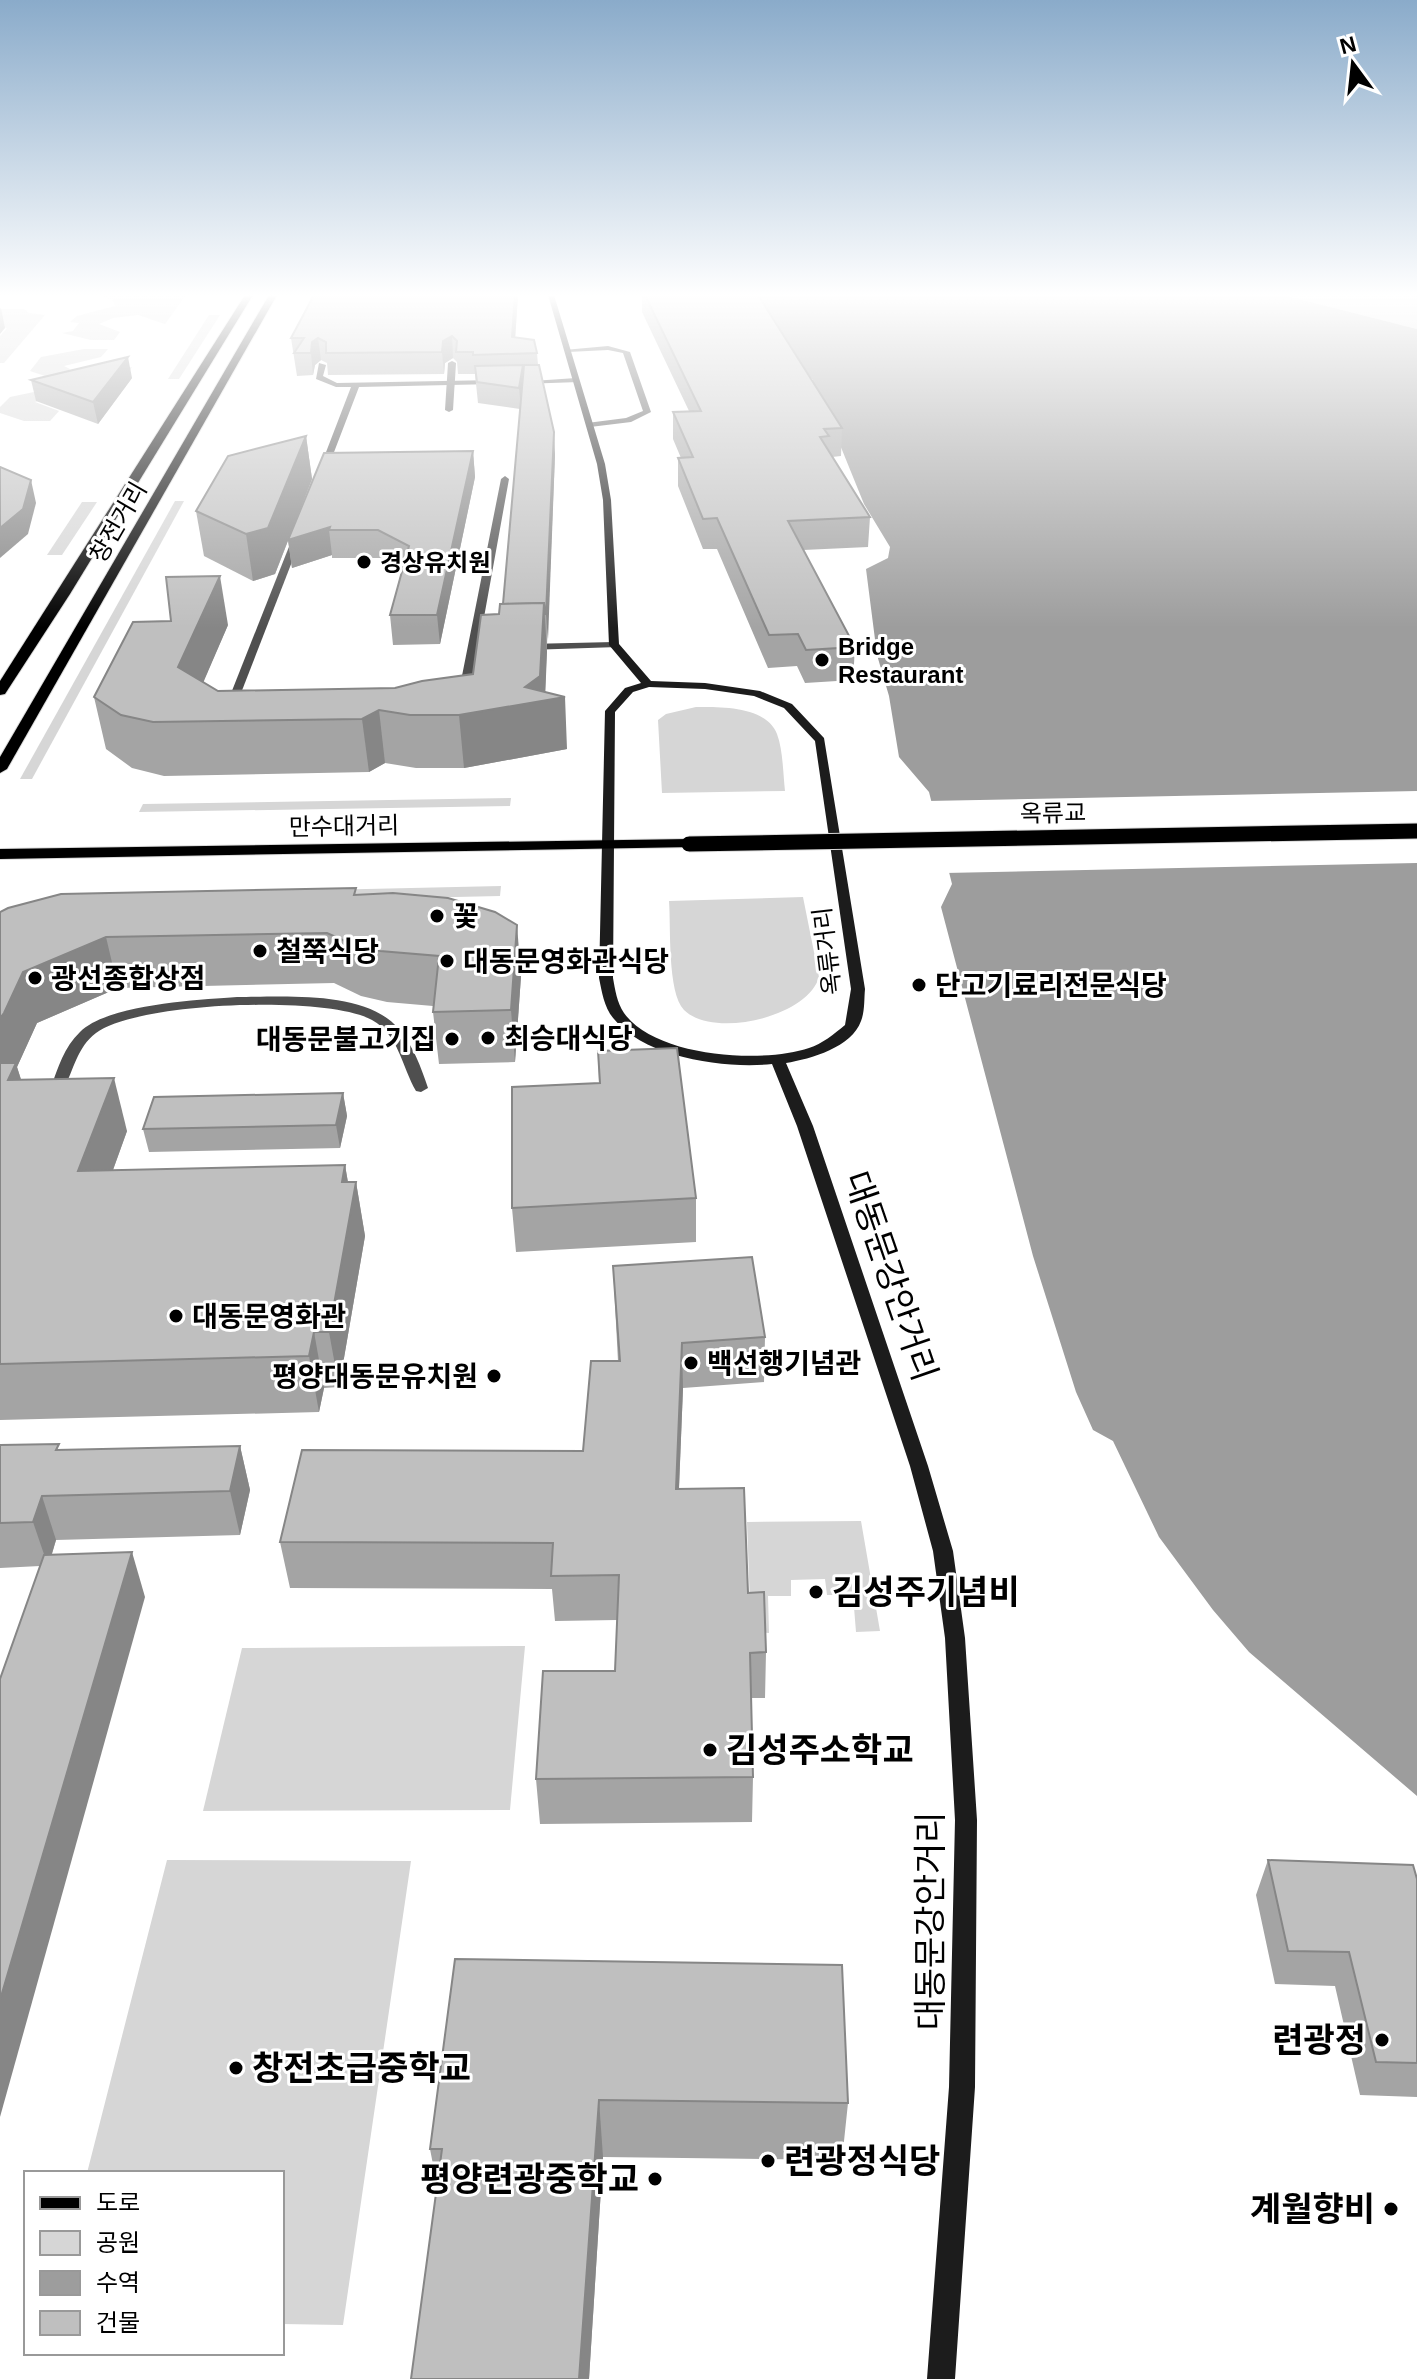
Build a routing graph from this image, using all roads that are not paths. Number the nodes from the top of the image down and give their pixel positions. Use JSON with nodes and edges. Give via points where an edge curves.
{"nodes":[{"id":1,"x":180,"y":406,"type":"edge"},
{"id":2,"x":209,"y":406,"type":"edge"},
{"id":3,"x":348,"y":406,"type":"edge"},
{"id":4,"x":449,"y":406,"type":"edge"},
{"id":5,"x":584,"y":406,"type":"edge"},
{"id":6,"x":645,"y":406,"type":"edge"},
{"id":7,"x":449,"y":410,"type":"dead end"},
{"id":8,"x":590,"y":425,"type":"junction"},
{"id":9,"x":505,"y":479,"type":"dead end"},
{"id":10,"x":316,"y":487,"type":"edge"},
{"id":11,"x":299,"y":531,"type":"edge"},
{"id":12,"x":614,"y":645,"type":"junction"},
{"id":13,"x":505,"y":647,"type":"edge"},
{"id":14,"x":520,"y":647,"type":"edge"},
{"id":15,"x":473,"y":648,"type":"junction"},
{"id":16,"x":648,"y":684,"type":"junction"},
{"id":17,"x":0,"y":691,"type":"edge"},
{"id":18,"x":462,"y":703,"type":"edge"},
{"id":19,"x":231,"y":724,"type":"edge"},
{"id":20,"x":0,"y":769,"type":"edge"},
{"id":21,"x":1417,"y":831,"type":"edge"},
{"id":22,"x":689,"y":844,"type":"joint"},
{"id":23,"x":608,"y":846,"type":"junction"},
{"id":24,"x":0,"y":854,"type":"edge"},
{"id":25,"x":777,"y":1059,"type":"junction"},
{"id":26,"x":58,"y":1087,"type":"edge"},
{"id":27,"x":421,"y":1088,"type":"dead end"},
{"id":28,"x":941,"y":2379,"type":"edge"}],
"edges":[{"from":1,"to":17,"type":"main road","name":"창전거리"},
{"from":2,"to":20,"type":"main road","name":"창전거리"},
{"from":3,"to":10,"type":"street"},
{"from":4,"to":7,"type":"street"},
{"from":5,"to":8,"type":"street"},
{"from":6,"to":8,"type":"street","via":[[647,412],[628,420]]},
{"from":8,"to":12,"type":"street","via":[[607,500]]},
{"from":9,"to":15,"type":"street"},
{"from":11,"to":19,"type":"street","via":[[228,714]]},
{"from":12,"to":14,"type":"street"},
{"from":12,"to":16,"type":"street"},
{"from":13,"to":15,"type":"street"},
{"from":15,"to":18,"type":"street"},
{"from":16,"to":23,"type":"street","name":"옥류거리","via":[[629,690],[610,711]]},
{"from":16,"to":25,"type":"street","name":"옥류거리","via":[[756,693],[788,706],[820,740],[858,989],[852,1025],[832,1043],[806,1056]]},
{"from":21,"to":22,"type":"main road","name":"옥류교","bridge":true},
{"from":22,"to":23,"type":"main road","name":"만수대거리"},
{"from":23,"to":24,"type":"main road","name":"만수대거리"},
{"from":23,"to":25,"type":"street","name":"옥류거리","via":[[606,978],[621,1018],[646,1039],[700,1056]]},
{"from":25,"to":28,"type":"street","name":"대동문강안거리","via":[[805,1126],[919,1466],[943,1551],[955,1638],[966,1820],[962,2087]]},
{"from":26,"to":27,"type":"street","via":[[74,1045],[95,1027],[159,1008],[267,1002],[350,1007],[377,1017],[405,1044]]}]}
